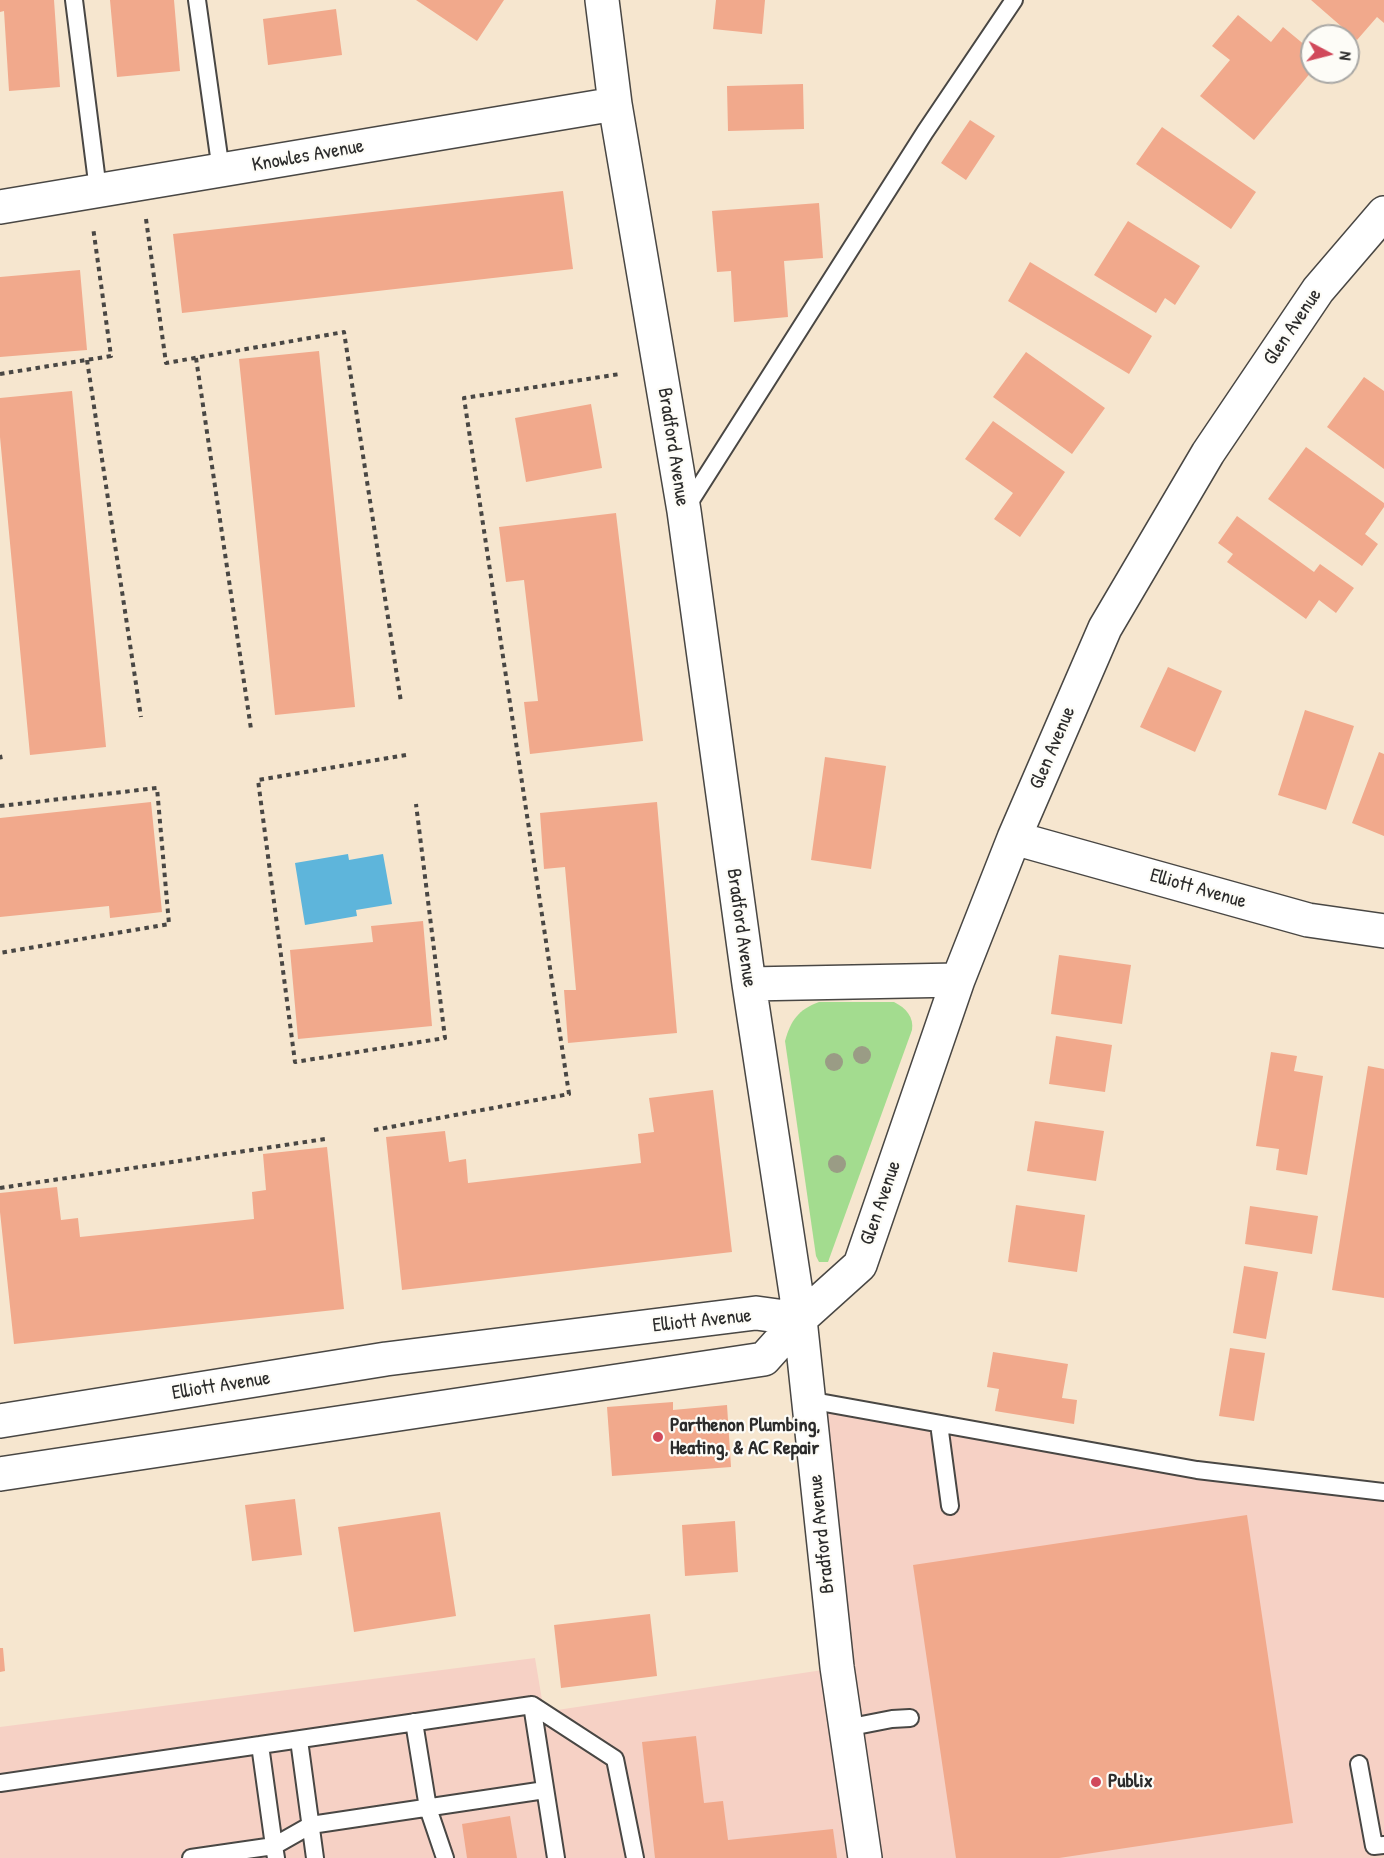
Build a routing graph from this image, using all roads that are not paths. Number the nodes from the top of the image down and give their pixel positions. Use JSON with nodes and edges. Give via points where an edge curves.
{"nodes":[{"id":1,"x":74,"y":0,"type":"edge"},
{"id":2,"x":197,"y":0,"type":"edge"},
{"id":3,"x":602,"y":0,"type":"edge"},
{"id":4,"x":1011,"y":1,"type":"edge"},
{"id":5,"x":615,"y":104,"type":"junction"},
{"id":6,"x":221,"y":171,"type":"junction"},
{"id":7,"x":98,"y":190,"type":"junction"},
{"id":8,"x":0,"y":207,"type":"edge"},
{"id":9,"x":1384,"y":213,"type":"edge"},
{"id":10,"x":684,"y":511,"type":"junction"},
{"id":11,"x":1014,"y":838,"type":"junction"},
{"id":12,"x":1384,"y":931,"type":"edge"},
{"id":13,"x":958,"y":980,"type":"junction"},
{"id":14,"x":749,"y":984,"type":"junction"},
{"id":15,"x":800,"y":1319,"type":"junction"},
{"id":16,"x":808,"y":1400,"type":"junction"},
{"id":17,"x":0,"y":1421,"type":"edge"},
{"id":18,"x":939,"y":1424,"type":"junction"},
{"id":19,"x":0,"y":1473,"type":"edge"},
{"id":20,"x":1384,"y":1492,"type":"edge"},
{"id":21,"x":950,"y":1506,"type":"dead end"},
{"id":22,"x":532,"y":1705,"type":"junction"},
{"id":23,"x":910,"y":1718,"type":"dead end"},
{"id":24,"x":414,"y":1722,"type":"junction"},
{"id":25,"x":846,"y":1728,"type":"junction"},
{"id":26,"x":299,"y":1740,"type":"junction"},
{"id":27,"x":260,"y":1745,"type":"junction"},
{"id":28,"x":1359,"y":1764,"type":"dead end"},
{"id":29,"x":0,"y":1783,"type":"edge"},
{"id":30,"x":545,"y":1790,"type":"junction"},
{"id":31,"x":428,"y":1808,"type":"junction"},
{"id":32,"x":311,"y":1825,"type":"junction"},
{"id":33,"x":1384,"y":1845,"type":"edge"},
{"id":34,"x":275,"y":1852,"type":"edge"},
{"id":35,"x":191,"y":1858,"type":"edge"},
{"id":36,"x":315,"y":1858,"type":"edge"},
{"id":37,"x":445,"y":1858,"type":"edge"},
{"id":38,"x":556,"y":1858,"type":"edge"},
{"id":39,"x":635,"y":1858,"type":"edge"},
{"id":40,"x":865,"y":1858,"type":"edge"}],
"edges":[{"from":1,"to":7,"type":"lane"},
{"from":2,"to":6,"type":"lane"},
{"from":3,"to":5,"type":"street","name":"Bradford Avenue"},
{"from":4,"to":10,"type":"lane"},
{"from":5,"to":6,"type":"street","name":"Knowles Avenue"},
{"from":5,"to":10,"type":"street","name":"Bradford Avenue"},
{"from":6,"to":7,"type":"street","name":"Knowles Avenue"},
{"from":7,"to":8,"type":"street","name":"Knowles Avenue"},
{"from":9,"to":11,"type":"street","name":"Glen Avenue","via":[[1318,290],[1208,453],[1105,628]]},
{"from":10,"to":14,"type":"street","name":"Bradford Avenue"},
{"from":11,"to":12,"type":"street","name":"Elliott Avenue","via":[[1308,920]]},
{"from":11,"to":13,"type":"street","name":"Glen Avenue"},
{"from":13,"to":14,"type":"street"},
{"from":13,"to":15,"type":"street","name":"Glen Avenue","via":[[860,1265]]},
{"from":14,"to":15,"type":"street","name":"Bradford Avenue"},
{"from":15,"to":16,"type":"street","name":"Bradford Avenue"},
{"from":15,"to":17,"type":"street","name":"Elliott Avenue","via":[[756,1313],[386,1359]]},
{"from":15,"to":19,"type":"street","via":[[764,1359]]},
{"from":16,"to":18,"type":"lane"},
{"from":16,"to":25,"type":"street","name":"Bradford Avenue"},
{"from":18,"to":20,"type":"lane","via":[[1197,1470]]},
{"from":18,"to":21,"type":"lane"},
{"from":22,"to":24,"type":"lane"},
{"from":22,"to":30,"type":"lane"},
{"from":22,"to":39,"type":"lane","via":[[615,1759]]},
{"from":23,"to":25,"type":"lane"},
{"from":24,"to":26,"type":"lane"},
{"from":24,"to":31,"type":"lane"},
{"from":25,"to":40,"type":"street","name":"Bradford Avenue"},
{"from":26,"to":27,"type":"lane"},
{"from":26,"to":32,"type":"lane"},
{"from":27,"to":29,"type":"lane"},
{"from":27,"to":34,"type":"lane"},
{"from":28,"to":33,"type":"lane","via":[[1374,1846]]},
{"from":30,"to":31,"type":"lane"},
{"from":30,"to":38,"type":"lane"},
{"from":31,"to":32,"type":"lane"},
{"from":31,"to":37,"type":"lane"},
{"from":32,"to":34,"type":"lane"},
{"from":32,"to":36,"type":"lane"},
{"from":34,"to":35,"type":"lane"}]}
